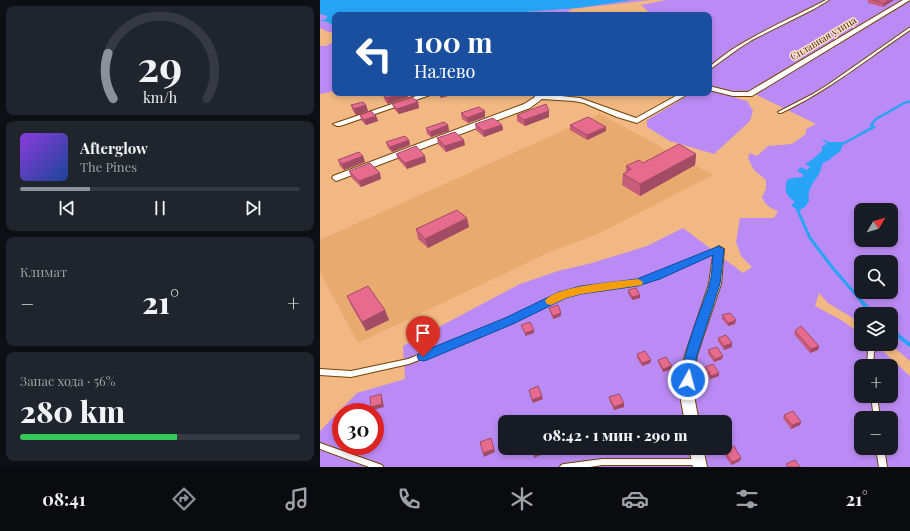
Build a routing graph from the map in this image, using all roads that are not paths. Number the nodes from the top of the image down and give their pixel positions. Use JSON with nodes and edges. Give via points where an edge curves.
{"nodes":[{"id":1,"x":828,"y":0,"type":"edge"},
{"id":2,"x":907,"y":0,"type":"edge"},
{"id":3,"x":910,"y":30,"type":"edge"},
{"id":4,"x":712,"y":66,"type":"edge"},
{"id":5,"x":712,"y":89,"type":"edge"},
{"id":6,"x":423,"y":96,"type":"edge"},
{"id":7,"x":537,"y":96,"type":"edge"},
{"id":8,"x":548,"y":96,"type":"edge"},
{"id":9,"x":681,"y":96,"type":"edge"},
{"id":10,"x":780,"y":112,"type":"dead end"},
{"id":11,"x":337,"y":124,"type":"dead end"},
{"id":12,"x":336,"y":178,"type":"dead end"},
{"id":13,"x":719,"y":249,"type":"joint"},
{"id":14,"x":320,"y":372,"type":"edge"},
{"id":15,"x":691,"y":415,"type":"edge"},
{"id":16,"x":320,"y":446,"type":"edge"},
{"id":17,"x":881,"y":455,"type":"edge"},
{"id":18,"x":698,"y":459,"type":"edge"},
{"id":19,"x":379,"y":467,"type":"edge"},
{"id":20,"x":564,"y":467,"type":"edge"},
{"id":21,"x":883,"y":467,"type":"edge"}],
"edges":[{"from":1,"to":4,"type":"lane","via":[[743,44]]},
{"from":2,"to":5,"type":"street","name":"Сплавная улица","via":[[749,94],[733,94]]},
{"from":3,"to":10,"type":"lane","via":[[819,91]]},
{"from":6,"to":11,"type":"street"},
{"from":7,"to":12,"type":"street","via":[[527,106]]},
{"from":8,"to":9,"type":"street","via":[[592,103],[628,120],[637,121]]},
{"from":13,"to":14,"type":"lane","via":[[638,282],[562,295],[509,321],[409,361],[351,374]]},
{"from":13,"to":15,"type":"street","via":[[715,284],[688,371]]},
{"from":16,"to":19,"type":"lane"},
{"from":17,"to":21,"type":"lane"},
{"from":18,"to":20,"type":"lane","via":[[602,462]]}]}
